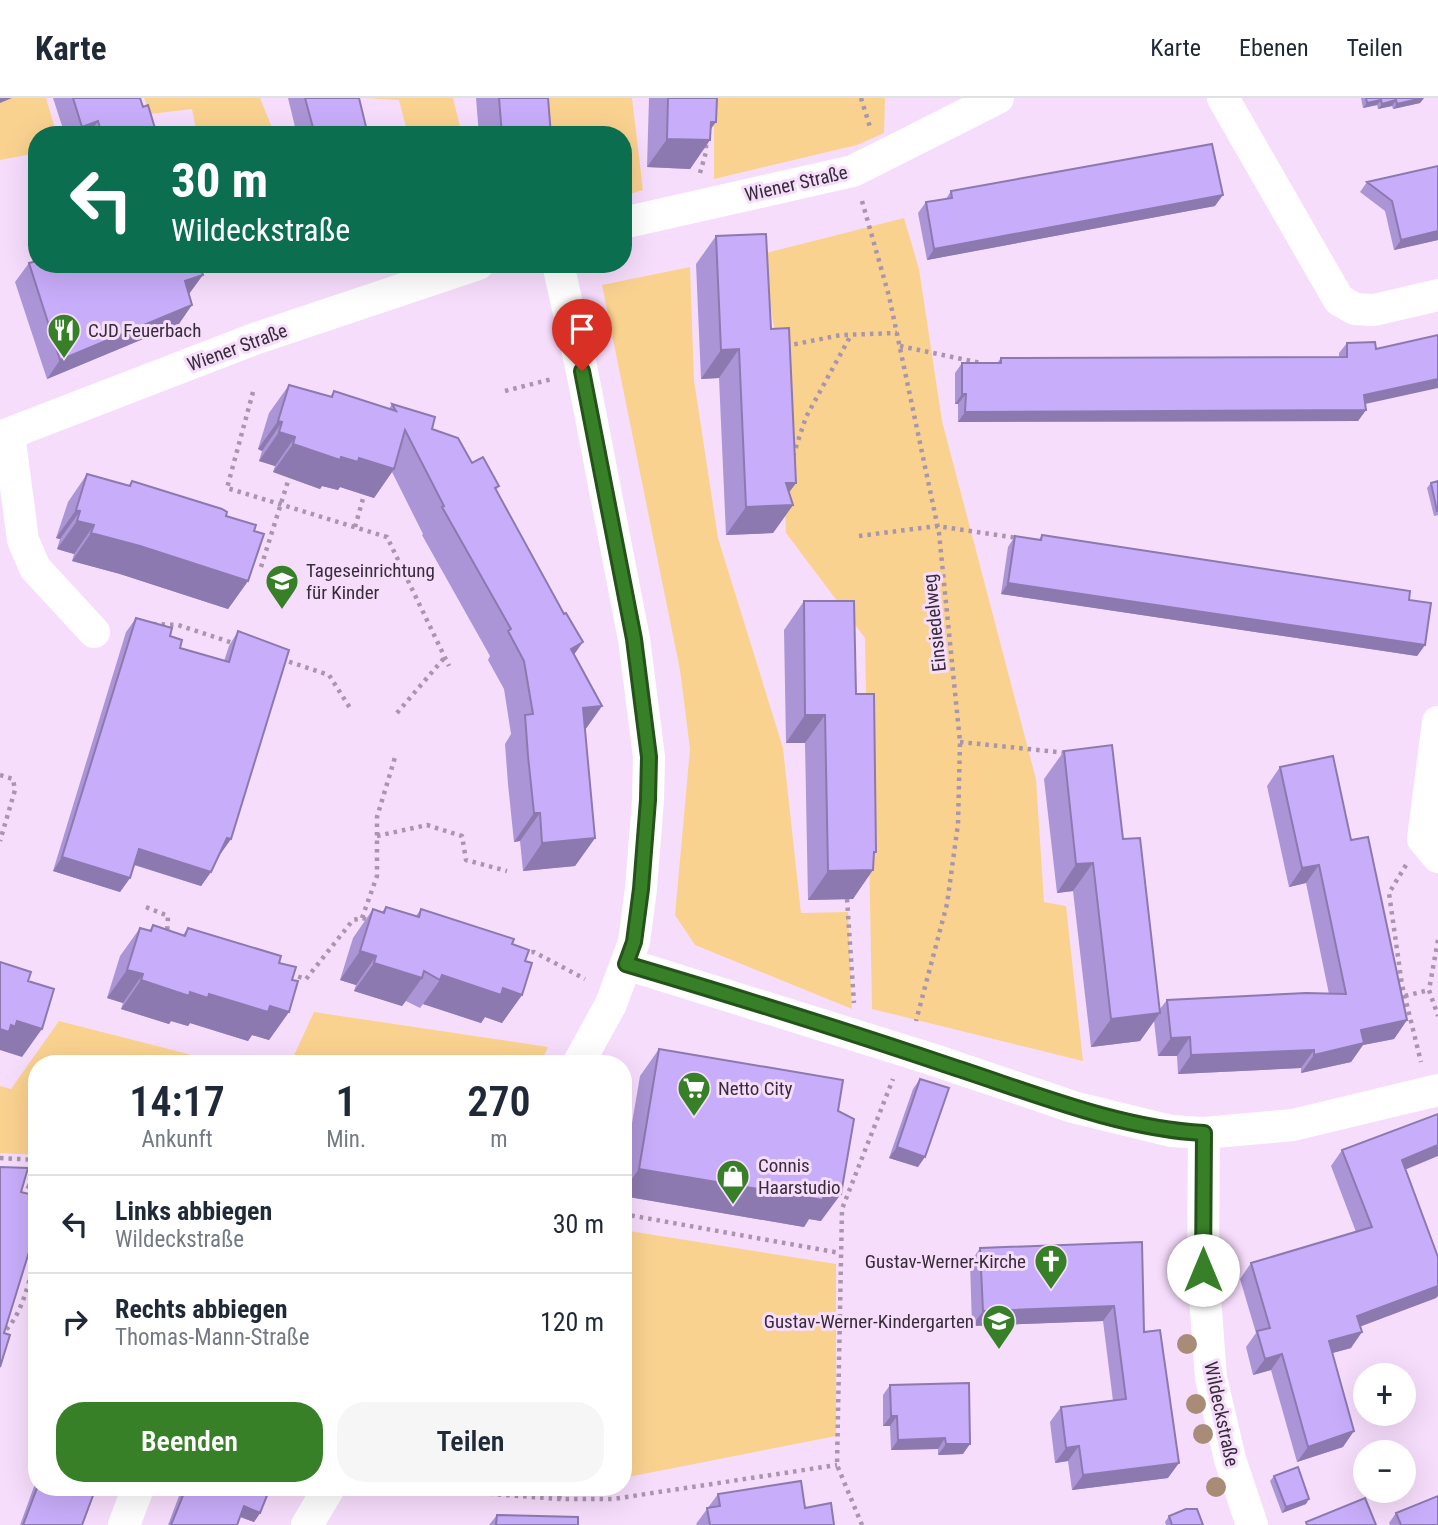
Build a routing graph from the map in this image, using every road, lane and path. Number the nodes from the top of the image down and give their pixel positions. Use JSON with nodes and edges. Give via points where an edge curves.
{"nodes":[{"id":1,"x":998,"y":98,"type":"edge"},
{"id":2,"x":1223,"y":98,"type":"edge"},
{"id":3,"x":706,"y":139,"type":"edge"},
{"id":4,"x":853,"y":171,"type":"junction"},
{"id":5,"x":701,"y":205,"type":"junction"},
{"id":6,"x":632,"y":221,"type":"edge"},
{"id":7,"x":451,"y":273,"type":"edge"},
{"id":8,"x":560,"y":273,"type":"edge"},
{"id":9,"x":1438,"y":295,"type":"edge"},
{"id":10,"x":897,"y":333,"type":"junction"},
{"id":11,"x":851,"y":335,"type":"junction"},
{"id":12,"x":781,"y":346,"type":"edge"},
{"id":13,"x":900,"y":346,"type":"junction"},
{"id":14,"x":981,"y":363,"type":"edge"},
{"id":15,"x":558,"y":378,"type":"dead end"},
{"id":16,"x":505,"y":391,"type":"dead end"},
{"id":17,"x":253,"y":392,"type":"dead end"},
{"id":18,"x":5,"y":435,"type":"edge"},
{"id":19,"x":790,"y":464,"type":"edge"},
{"id":20,"x":289,"y":478,"type":"edge"},
{"id":21,"x":364,"y":495,"type":"edge"},
{"id":22,"x":281,"y":505,"type":"junction"},
{"id":23,"x":937,"y":526,"type":"junction"},
{"id":24,"x":355,"y":527,"type":"junction"},
{"id":25,"x":859,"y":536,"type":"dead end"},
{"id":26,"x":1026,"y":539,"type":"edge"},
{"id":27,"x":261,"y":567,"type":"edge"},
{"id":28,"x":142,"y":623,"type":"edge"},
{"id":29,"x":94,"y":632,"type":"dead end"},
{"id":30,"x":241,"y":646,"type":"edge"},
{"id":31,"x":445,"y":657,"type":"junction"},
{"id":32,"x":279,"y":659,"type":"edge"},
{"id":33,"x":449,"y":666,"type":"dead end"},
{"id":34,"x":351,"y":708,"type":"dead end"},
{"id":35,"x":397,"y":713,"type":"dead end"},
{"id":36,"x":1438,"y":722,"type":"edge"},
{"id":37,"x":960,"y":742,"type":"junction"},
{"id":38,"x":1070,"y":753,"type":"edge"},
{"id":39,"x":396,"y":754,"type":"dead end"},
{"id":40,"x":0,"y":775,"type":"edge"},
{"id":41,"x":377,"y":836,"type":"junction"},
{"id":42,"x":0,"y":841,"type":"edge"},
{"id":43,"x":1430,"y":848,"type":"edge"},
{"id":44,"x":507,"y":872,"type":"dead end"},
{"id":45,"x":1389,"y":892,"type":"dead end"},
{"id":46,"x":847,"y":899,"type":"edge"},
{"id":47,"x":146,"y":907,"type":"dead end"},
{"id":48,"x":362,"y":918,"type":"junction"},
{"id":49,"x":373,"y":921,"type":"edge"},
{"id":50,"x":167,"y":940,"type":"edge"},
{"id":51,"x":1438,"y":940,"type":"edge"},
{"id":52,"x":515,"y":953,"type":"edge"},
{"id":53,"x":626,"y":964,"type":"junction"},
{"id":54,"x":281,"y":972,"type":"edge"},
{"id":55,"x":585,"y":979,"type":"dead end"},
{"id":56,"x":1429,"y":990,"type":"junction"},
{"id":57,"x":1405,"y":996,"type":"junction"},
{"id":58,"x":1438,"y":1016,"type":"edge"},
{"id":59,"x":856,"y":1037,"type":"junction"},
{"id":60,"x":583,"y":1055,"type":"edge"},
{"id":61,"x":931,"y":1059,"type":"junction"},
{"id":62,"x":893,"y":1078,"type":"dead end"},
{"id":63,"x":1434,"y":1092,"type":"edge"},
{"id":64,"x":1204,"y":1133,"type":"junction"},
{"id":65,"x":0,"y":1158,"type":"edge"},
{"id":66,"x":28,"y":1160,"type":"edge"},
{"id":67,"x":9,"y":1181,"type":"edge"},
{"id":68,"x":28,"y":1186,"type":"edge"},
{"id":69,"x":632,"y":1216,"type":"edge"},
{"id":70,"x":839,"y":1254,"type":"junction"},
{"id":71,"x":28,"y":1281,"type":"edge"},
{"id":72,"x":0,"y":1335,"type":"edge"},
{"id":73,"x":837,"y":1465,"type":"junction"},
{"id":74,"x":135,"y":1496,"type":"edge"},
{"id":75,"x":324,"y":1496,"type":"edge"},
{"id":76,"x":519,"y":1496,"type":"edge"},
{"id":77,"x":560,"y":1496,"type":"edge"},
{"id":78,"x":559,"y":1499,"type":"junction"},
{"id":79,"x":124,"y":1525,"type":"edge"},
{"id":80,"x":307,"y":1525,"type":"edge"},
{"id":81,"x":862,"y":1525,"type":"edge"},
{"id":82,"x":1252,"y":1525,"type":"edge"}],
"edges":[{"from":1,"to":4,"type":"street","name":"Wiener Straße"},
{"from":2,"to":9,"type":"street","via":[[1339,300],[1355,309],[1374,310]]},
{"from":3,"to":5,"type":"path","via":[[699,172]]},
{"from":4,"to":5,"type":"street","name":"Wiener Straße"},
{"from":4,"to":10,"type":"path","name":"Einsiedelweg"},
{"from":5,"to":6,"type":"street","name":"Wiener Straße"},
{"from":7,"to":18,"type":"street","name":"Wiener Straße","via":[[257,338]]},
{"from":8,"to":53,"type":"street","via":[[634,639],[646,725],[649,757],[643,864],[634,942]]},
{"from":10,"to":11,"type":"path"},
{"from":10,"to":13,"type":"path","name":"Einsiedelweg"},
{"from":11,"to":12,"type":"path"},
{"from":11,"to":19,"type":"path","via":[[806,417]]},
{"from":13,"to":14,"type":"path"},
{"from":13,"to":23,"type":"path","name":"Einsiedelweg"},
{"from":15,"to":16,"type":"path"},
{"from":17,"to":22,"type":"path","via":[[227,488]]},
{"from":18,"to":29,"type":"street","via":[[23,540],[35,568]]},
{"from":20,"to":22,"type":"path"},
{"from":21,"to":24,"type":"path"},
{"from":22,"to":24,"type":"path"},
{"from":22,"to":27,"type":"path"},
{"from":23,"to":25,"type":"path"},
{"from":23,"to":26,"type":"path"},
{"from":23,"to":37,"type":"path","name":"Einsiedelweg"},
{"from":24,"to":31,"type":"path","via":[[387,537]]},
{"from":28,"to":30,"type":"path","via":[[178,625]]},
{"from":31,"to":33,"type":"path"},
{"from":31,"to":35,"type":"path"},
{"from":32,"to":34,"type":"path","via":[[329,675]]},
{"from":36,"to":43,"type":"street"},
{"from":37,"to":38,"type":"path"},
{"from":37,"to":61,"type":"path","name":"Einsiedelweg","via":[[958,824],[947,904],[913,1030],[937,1037]]},
{"from":39,"to":41,"type":"path","via":[[377,817]]},
{"from":40,"to":42,"type":"path","via":[[13,779],[15,790]]},
{"from":41,"to":44,"type":"path","via":[[428,825],[462,836],[466,860]]},
{"from":41,"to":48,"type":"path","via":[[377,876]]},
{"from":45,"to":57,"type":"path"},
{"from":46,"to":59,"type":"path"},
{"from":47,"to":50,"type":"path","via":[[168,916]]},
{"from":48,"to":49,"type":"path"},
{"from":48,"to":54,"type":"path","via":[[353,920],[306,979]]},
{"from":51,"to":56,"type":"path"},
{"from":52,"to":55,"type":"path","via":[[534,952]]},
{"from":53,"to":59,"type":"street"},
{"from":53,"to":60,"type":"street","via":[[611,1004]]},
{"from":56,"to":57,"type":"path"},
{"from":56,"to":58,"type":"path"},
{"from":57,"to":63,"type":"path"},
{"from":59,"to":61,"type":"street"},
{"from":61,"to":64,"type":"street","via":[[1073,1107],[1171,1131]]},
{"from":62,"to":70,"type":"path","via":[[842,1209]]},
{"from":63,"to":64,"type":"street","via":[[1293,1125]]},
{"from":64,"to":82,"type":"street","name":"Wildeckstraße","via":[[1203,1270],[1211,1378]]},
{"from":65,"to":66,"type":"path"},
{"from":67,"to":68,"type":"path"},
{"from":69,"to":70,"type":"path"},
{"from":70,"to":73,"type":"path"},
{"from":71,"to":72,"type":"path","via":[[12,1323]]},
{"from":73,"to":78,"type":"path","via":[[613,1499]]},
{"from":73,"to":81,"type":"path"},
{"from":74,"to":79,"type":"street"},
{"from":75,"to":80,"type":"street"},
{"from":76,"to":78,"type":"path"},
{"from":77,"to":78,"type":"path"}]}
